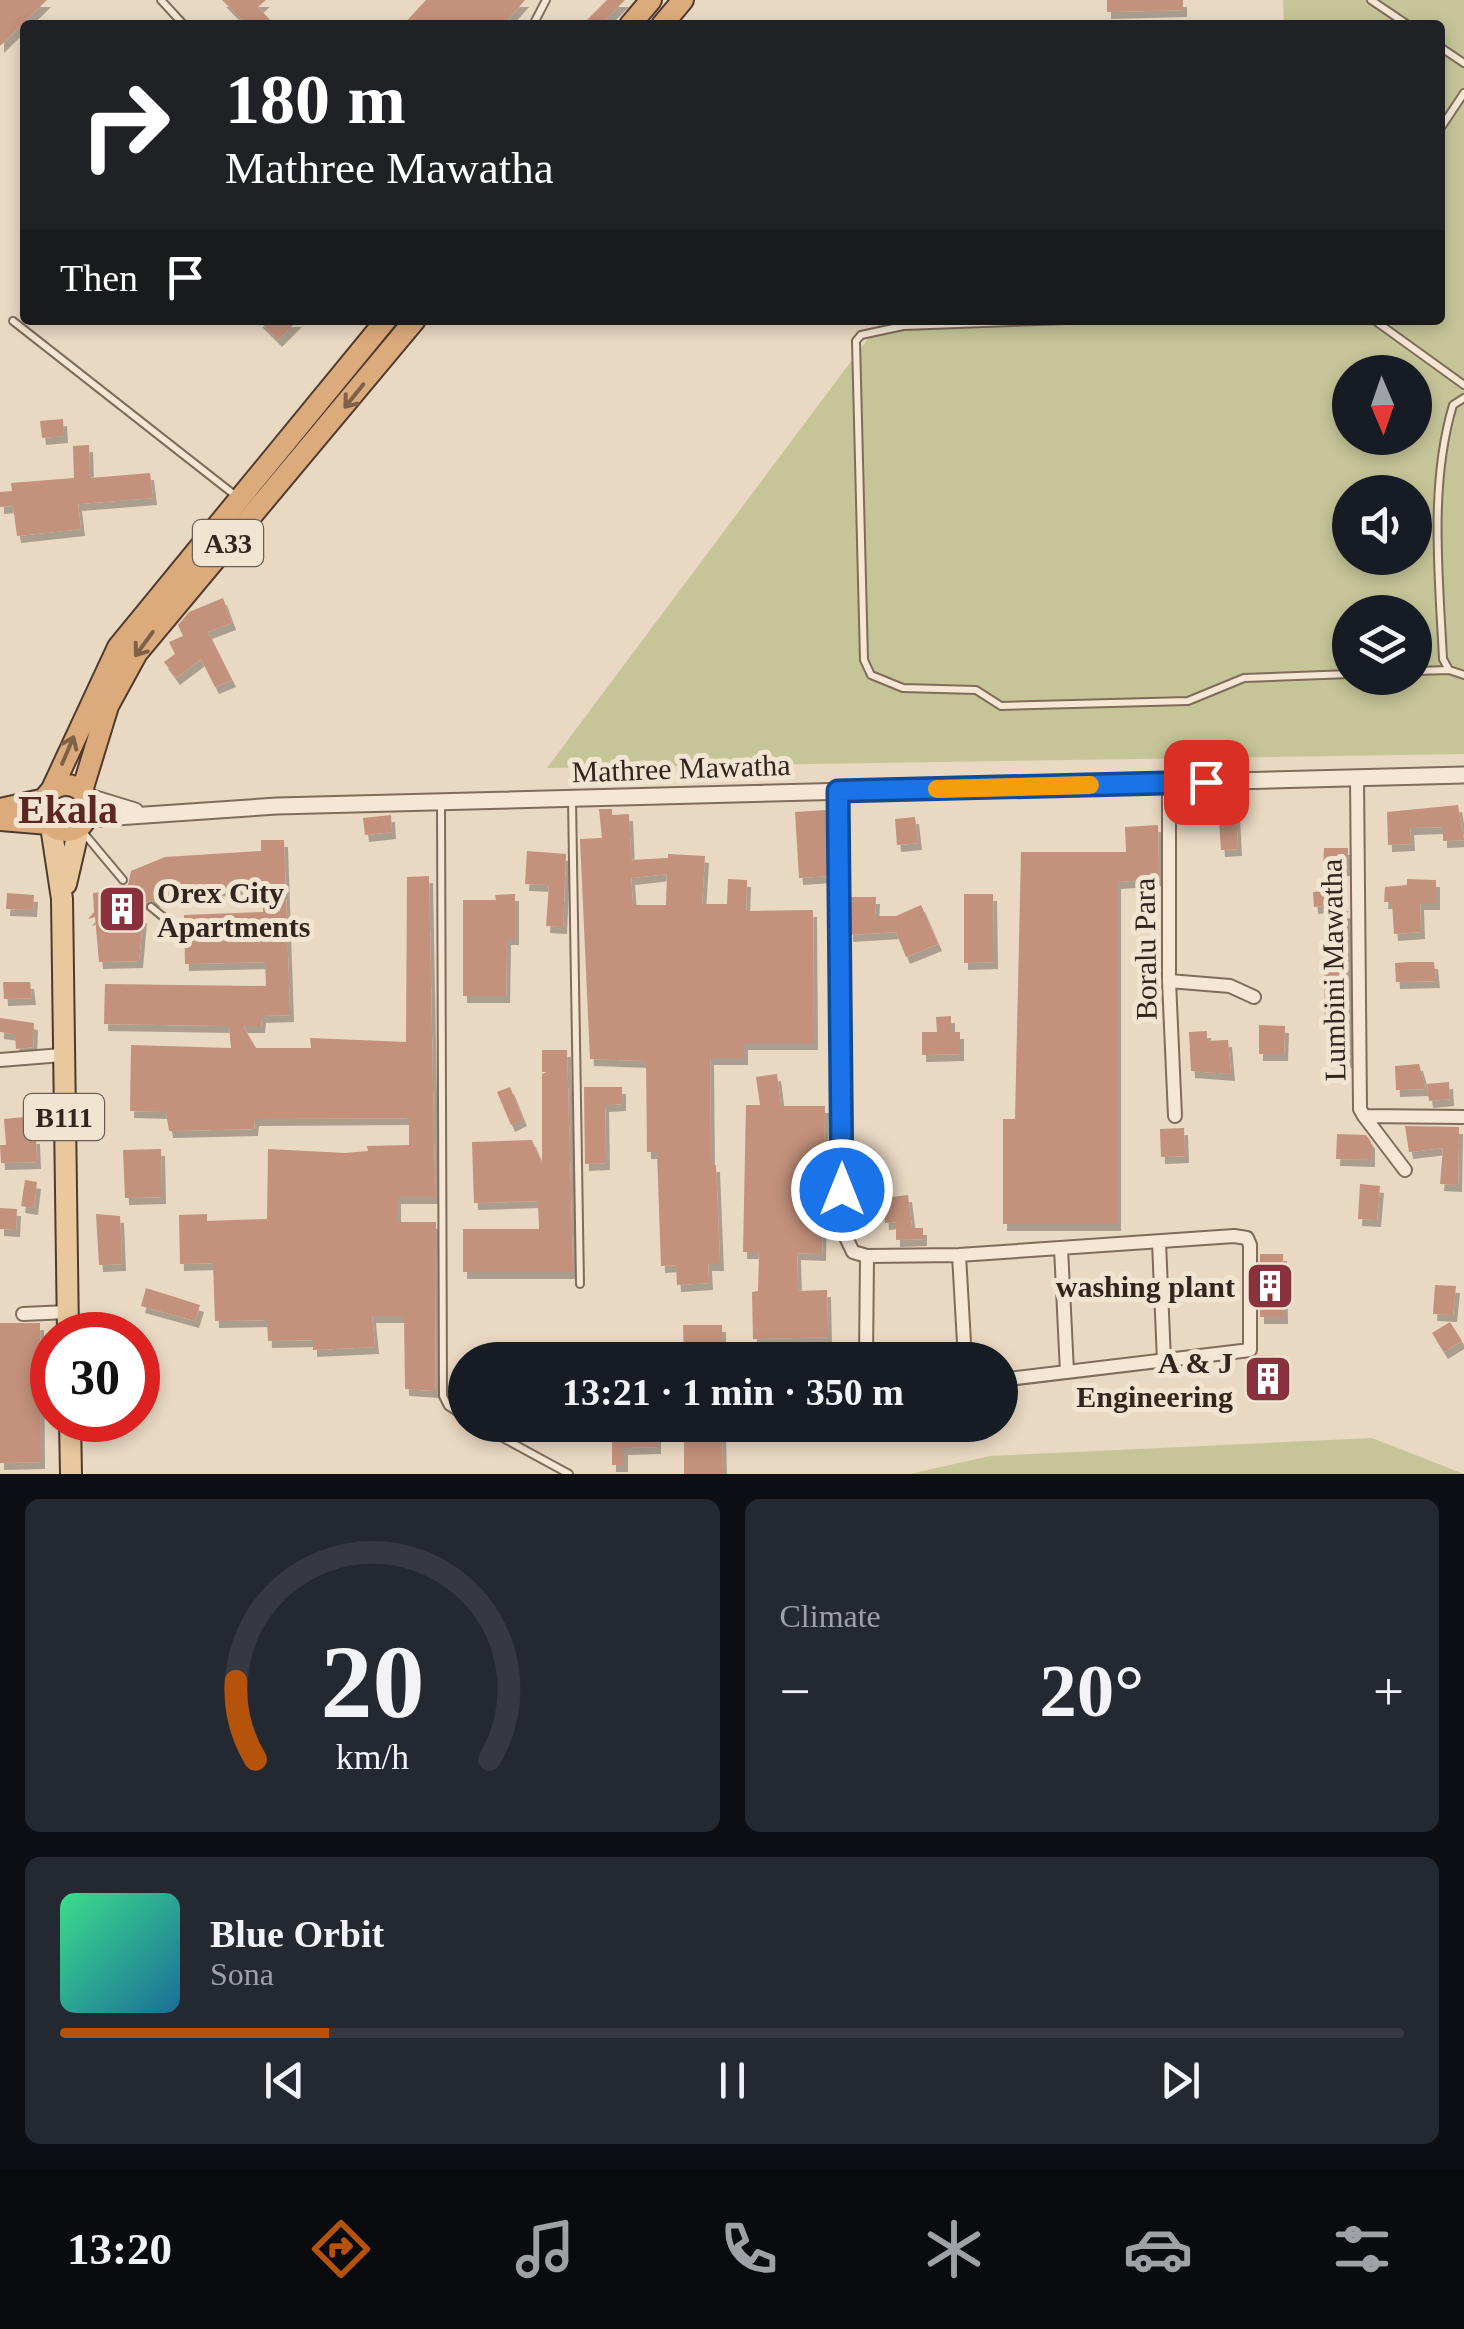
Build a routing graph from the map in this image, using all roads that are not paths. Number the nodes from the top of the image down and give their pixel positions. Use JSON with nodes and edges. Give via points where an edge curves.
{"nodes":[{"id":1,"x":160,"y":0,"type":"edge"},
{"id":2,"x":651,"y":0,"type":"edge"},
{"id":3,"x":683,"y":0,"type":"edge"},
{"id":4,"x":1371,"y":0,"type":"edge"},
{"id":5,"x":179,"y":20,"type":"edge"},
{"id":6,"x":634,"y":20,"type":"edge"},
{"id":7,"x":666,"y":20,"type":"edge"},
{"id":8,"x":1401,"y":20,"type":"edge"},
{"id":9,"x":1464,"y":93,"type":"edge"},
{"id":10,"x":1445,"y":122,"type":"edge"},
{"id":11,"x":13,"y":320,"type":"dead end"},
{"id":12,"x":382,"y":325,"type":"edge"},
{"id":13,"x":412,"y":325,"type":"edge"},
{"id":14,"x":930,"y":325,"type":"edge"},
{"id":15,"x":1381,"y":325,"type":"edge"},
{"id":16,"x":1464,"y":386,"type":"edge"},
{"id":17,"x":1464,"y":398,"type":"edge"},
{"id":18,"x":237,"y":497,"type":"junction"},
{"id":19,"x":1432,"y":670,"type":"edge"},
{"id":20,"x":1449,"y":670,"type":"junction"},
{"id":21,"x":1332,"y":675,"type":"edge"},
{"id":22,"x":1464,"y":675,"type":"edge"},
{"id":23,"x":1464,"y":775,"type":"edge"},
{"id":24,"x":1357,"y":777,"type":"junction"},
{"id":25,"x":1169,"y":782,"type":"junction"},
{"id":26,"x":838,"y":791,"type":"junction"},
{"id":27,"x":84,"y":794,"type":"junction"},
{"id":28,"x":48,"y":795,"type":"junction"},
{"id":29,"x":572,"y":798,"type":"junction"},
{"id":30,"x":441,"y":802,"type":"junction"},
{"id":31,"x":0,"y":809,"type":"edge"},
{"id":32,"x":140,"y":813,"type":"junction"},
{"id":33,"x":0,"y":820,"type":"edge"},
{"id":34,"x":83,"y":823,"type":"junction"},
{"id":35,"x":50,"y":825,"type":"junction"},
{"id":36,"x":123,"y":880,"type":"dead end"},
{"id":37,"x":62,"y":898,"type":"junction"},
{"id":38,"x":151,"y":907,"type":"dead end"},
{"id":39,"x":167,"y":920,"type":"dead end"},
{"id":40,"x":1169,"y":981,"type":"junction"},
{"id":41,"x":1254,"y":998,"type":"dead end"},
{"id":42,"x":62,"y":1055,"type":"junction"},
{"id":43,"x":0,"y":1060,"type":"edge"},
{"id":44,"x":1175,"y":1116,"type":"dead end"},
{"id":45,"x":1364,"y":1116,"type":"junction"},
{"id":46,"x":1464,"y":1117,"type":"edge"},
{"id":47,"x":1405,"y":1170,"type":"dead end"},
{"id":48,"x":1159,"y":1242,"type":"junction"},
{"id":49,"x":1060,"y":1248,"type":"junction"},
{"id":50,"x":960,"y":1255,"type":"junction"},
{"id":51,"x":867,"y":1256,"type":"junction"},
{"id":52,"x":580,"y":1284,"type":"dead end"},
{"id":53,"x":68,"y":1312,"type":"edge"},
{"id":54,"x":23,"y":1314,"type":"dead end"},
{"id":55,"x":30,"y":1314,"type":"edge"},
{"id":56,"x":866,"y":1342,"type":"edge"},
{"id":57,"x":964,"y":1342,"type":"edge"},
{"id":58,"x":1164,"y":1361,"type":"junction"},
{"id":59,"x":1067,"y":1372,"type":"junction"},
{"id":60,"x":1018,"y":1378,"type":"edge"},
{"id":61,"x":448,"y":1406,"type":"edge"},
{"id":62,"x":70,"y":1442,"type":"edge"},
{"id":63,"x":510,"y":1442,"type":"edge"},
{"id":64,"x":71,"y":1474,"type":"edge"},
{"id":65,"x":569,"y":1474,"type":"edge"}],
"edges":[{"from":1,"to":5,"type":"lane"},
{"from":2,"to":6,"type":"highway"},
{"from":3,"to":7,"type":"highway"},
{"from":4,"to":8,"type":"lane"},
{"from":9,"to":10,"type":"lane"},
{"from":11,"to":18,"type":"lane"},
{"from":12,"to":18,"type":"highway","number":"A33"},
{"from":13,"to":27,"type":"highway","number":"A33","one_way":true,"via":[[137,653],[108,706]]},
{"from":14,"to":21,"type":"lane","via":[[856,341],[864,660],[871,676],[902,688],[976,690],[1001,706],[1188,701],[1244,678]]},
{"from":15,"to":16,"type":"lane"},
{"from":17,"to":20,"type":"lane","via":[[1453,405],[1441,445],[1439,581]]},
{"from":28,"to":18,"type":"highway","number":"A33","one_way":true,"via":[[118,647]]},
{"from":19,"to":20,"type":"lane"},
{"from":20,"to":22,"type":"lane"},
{"from":23,"to":24,"type":"street","name":"Mathree Mawatha"},
{"from":24,"to":25,"type":"street","name":"Mathree Mawatha"},
{"from":24,"to":45,"type":"street","name":"Lumbini Mawatha"},
{"from":25,"to":26,"type":"street","name":"Mathree Mawatha"},
{"from":25,"to":40,"type":"street","name":"Boralu Para"},
{"from":26,"to":29,"type":"street","name":"Mathree Mawatha"},
{"from":26,"to":51,"type":"street","via":[[842,1230],[853,1252]]},
{"from":27,"to":28,"type":"highway","via":[[64,786]]},
{"from":27,"to":32,"type":"street"},
{"from":27,"to":34,"type":"highway"},
{"from":28,"to":31,"type":"highway"},
{"from":28,"to":35,"type":"highway","via":[[44,814]]},
{"from":29,"to":30,"type":"street","name":"Mathree Mawatha"},
{"from":29,"to":52,"type":"lane"},
{"from":30,"to":32,"type":"street","name":"Mathree Mawatha"},
{"from":30,"to":61,"type":"lane"},
{"from":32,"to":34,"type":"street","name":"Mathree Mawatha"},
{"from":33,"to":35,"type":"highway"},
{"from":34,"to":35,"type":"highway","via":[[68,832]]},
{"from":34,"to":36,"type":"lane"},
{"from":34,"to":37,"type":"main road","number":"B111"},
{"from":35,"to":37,"type":"main road","number":"B111"},
{"from":37,"to":42,"type":"main road","number":"B111"},
{"from":38,"to":39,"type":"lane"},
{"from":40,"to":41,"type":"street","via":[[1230,986]]},
{"from":40,"to":44,"type":"street","name":"Boralu Para"},
{"from":42,"to":43,"type":"street"},
{"from":42,"to":53,"type":"main road","number":"B111"},
{"from":45,"to":46,"type":"street","name":"Lumbini Mawatha"},
{"from":45,"to":47,"type":"street"},
{"from":48,"to":49,"type":"street"},
{"from":48,"to":58,"type":"street"},
{"from":48,"to":58,"type":"street","via":[[1247,1238],[1252,1343],[1244,1353]]},
{"from":49,"to":50,"type":"street"},
{"from":49,"to":59,"type":"street"},
{"from":50,"to":51,"type":"street"},
{"from":50,"to":57,"type":"street"},
{"from":51,"to":56,"type":"street"},
{"from":54,"to":55,"type":"street"},
{"from":58,"to":59,"type":"street"},
{"from":59,"to":60,"type":"street"},
{"from":62,"to":64,"type":"main road"},
{"from":63,"to":65,"type":"lane"}]}
